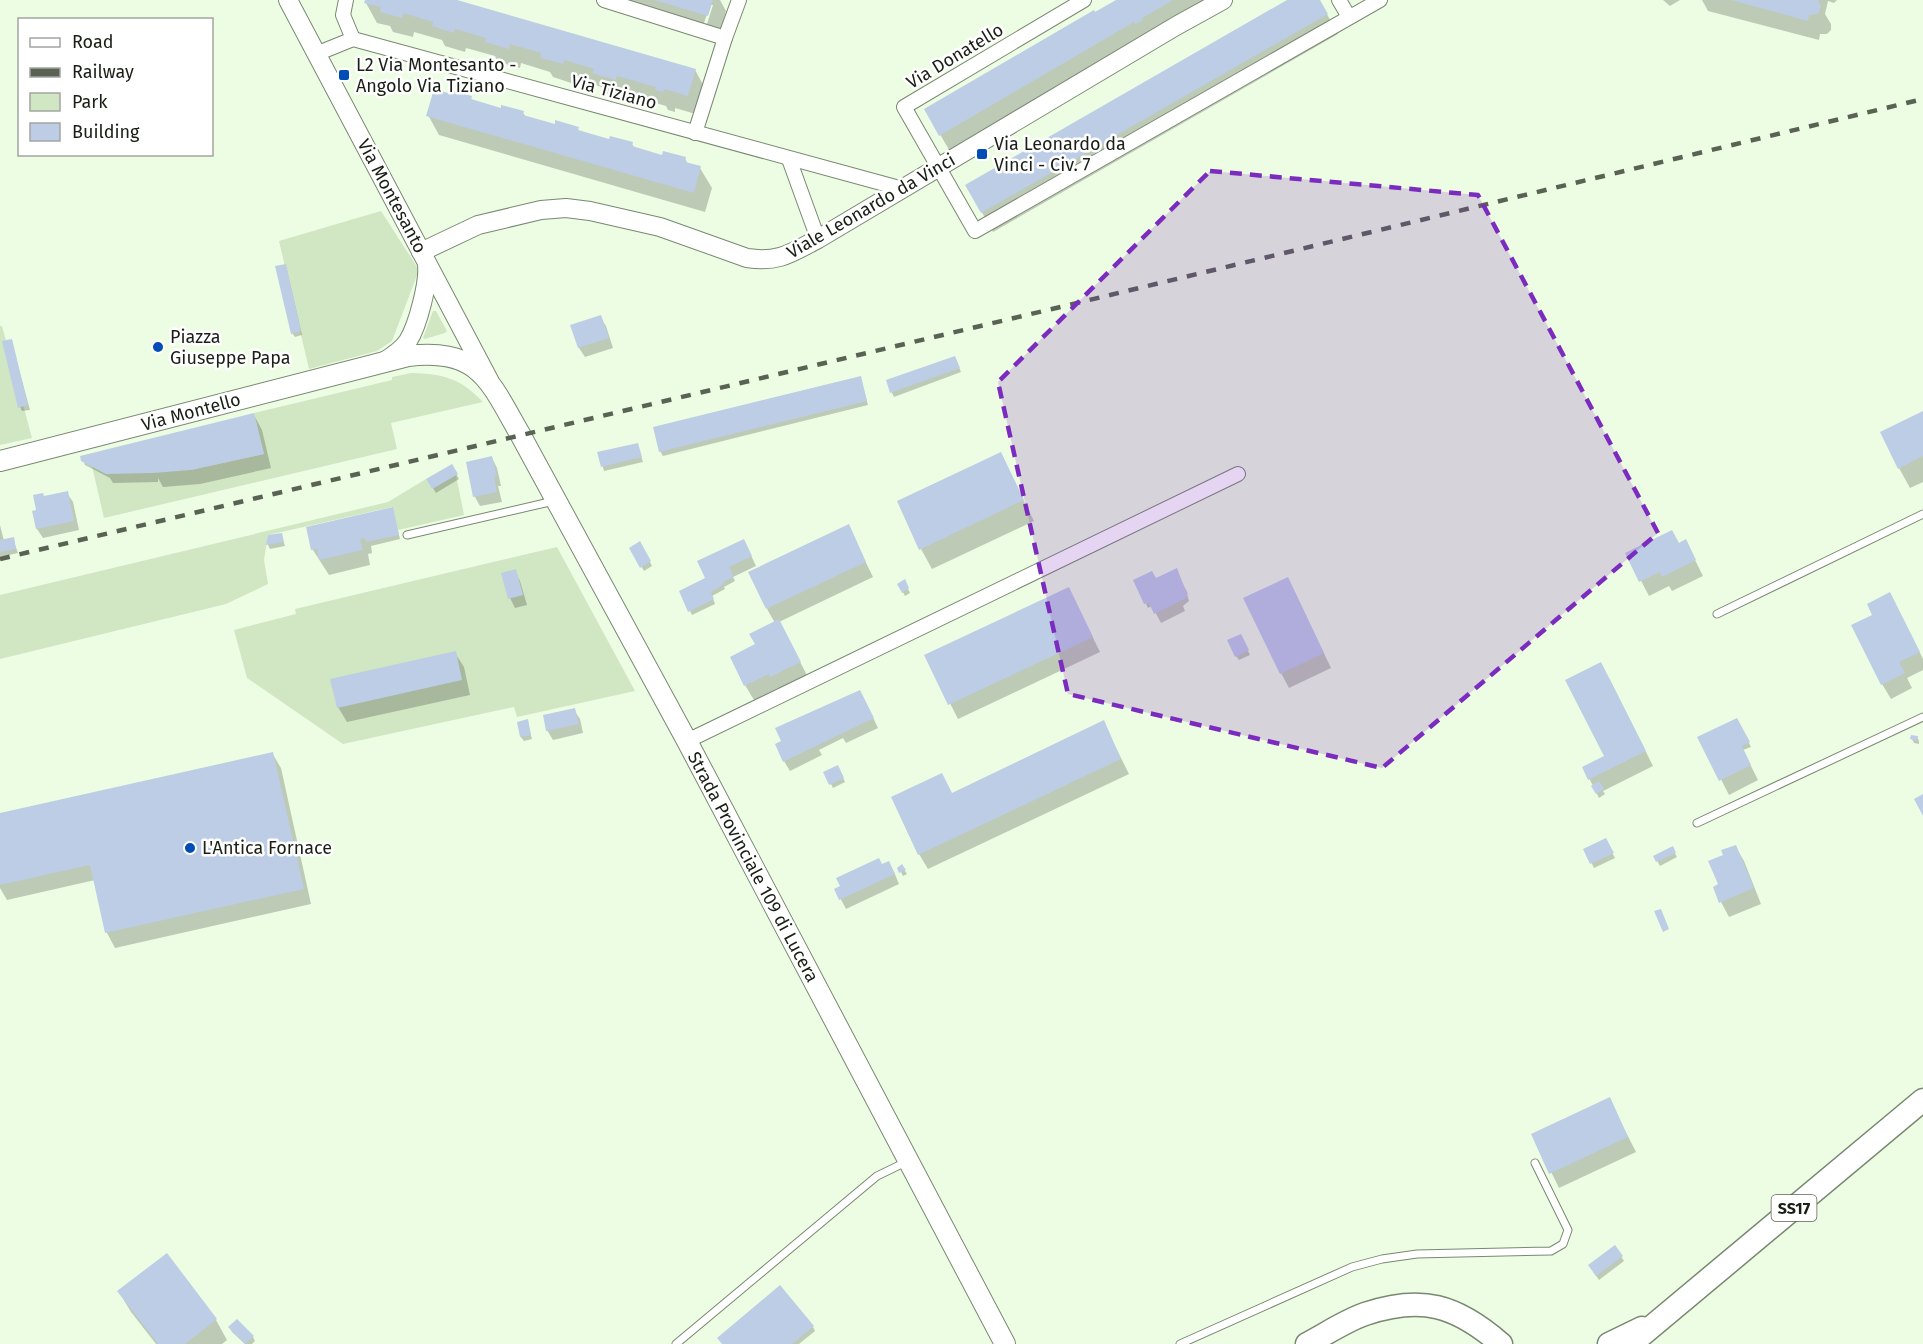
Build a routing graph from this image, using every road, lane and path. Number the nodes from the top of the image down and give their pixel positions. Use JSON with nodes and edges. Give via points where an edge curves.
{"nodes":[{"id":1,"x":288,"y":0,"type":"edge"},
{"id":2,"x":346,"y":0,"type":"edge"},
{"id":3,"x":604,"y":0,"type":"edge"},
{"id":4,"x":739,"y":0,"type":"edge"},
{"id":5,"x":1084,"y":0,"type":"edge"},
{"id":6,"x":1223,"y":0,"type":"edge"},
{"id":7,"x":1339,"y":0,"type":"edge"},
{"id":8,"x":1380,"y":0,"type":"edge"},
{"id":9,"x":1349,"y":17,"type":"junction"},
{"id":10,"x":724,"y":38,"type":"junction"},
{"id":11,"x":353,"y":39,"type":"junction"},
{"id":12,"x":316,"y":54,"type":"junction"},
{"id":13,"x":694,"y":133,"type":"junction"},
{"id":14,"x":789,"y":159,"type":"junction"},
{"id":15,"x":939,"y":169,"type":"junction"},
{"id":16,"x":903,"y":189,"type":"junction"},
{"id":17,"x":819,"y":239,"type":"junction"},
{"id":18,"x":424,"y":257,"type":"junction"},
{"id":19,"x":382,"y":363,"type":"junction"},
{"id":20,"x":496,"y":393,"type":"junction"},
{"id":21,"x":0,"y":461,"type":"edge"},
{"id":22,"x":1238,"y":474,"type":"dead end"},
{"id":23,"x":556,"y":501,"type":"junction"},
{"id":24,"x":1923,"y":514,"type":"edge"},
{"id":25,"x":407,"y":535,"type":"dead end"},
{"id":26,"x":1718,"y":614,"type":"dead end"},
{"id":27,"x":1923,"y":717,"type":"edge"},
{"id":28,"x":687,"y":741,"type":"junction"},
{"id":29,"x":1697,"y":823,"type":"dead end"},
{"id":30,"x":1923,"y":1100,"type":"edge"},
{"id":31,"x":908,"y":1161,"type":"junction"},
{"id":32,"x":1536,"y":1163,"type":"dead end"},
{"id":33,"x":1664,"y":1316,"type":"junction"},
{"id":34,"x":676,"y":1344,"type":"edge"},
{"id":35,"x":1005,"y":1344,"type":"edge"},
{"id":36,"x":1180,"y":1344,"type":"edge"},
{"id":37,"x":1307,"y":1344,"type":"edge"},
{"id":38,"x":1500,"y":1344,"type":"edge"},
{"id":39,"x":1609,"y":1344,"type":"edge"},
{"id":40,"x":1631,"y":1344,"type":"edge"}],
"edges":[{"from":1,"to":12,"type":"street","name":"Via Montesanto"},
{"from":2,"to":11,"type":"street","via":[[343,15]]},
{"from":3,"to":10,"type":"street"},
{"from":4,"to":10,"type":"street"},
{"from":5,"to":15,"type":"street","name":"Via Donatello","via":[[904,107]]},
{"from":6,"to":15,"type":"street","name":"Viale Leonardo da Vinci"},
{"from":7,"to":9,"type":"street"},
{"from":8,"to":9,"type":"street"},
{"from":9,"to":15,"type":"street","via":[[975,231]]},
{"from":10,"to":13,"type":"street"},
{"from":11,"to":12,"type":"street"},
{"from":11,"to":13,"type":"street","name":"Via Tiziano"},
{"from":12,"to":18,"type":"street","name":"Via Montesanto"},
{"from":13,"to":14,"type":"street","name":"Via Tiziano"},
{"from":14,"to":16,"type":"street","name":"Via Tiziano"},
{"from":14,"to":17,"type":"street"},
{"from":15,"to":16,"type":"street","name":"Viale Leonardo da Vinci"},
{"from":16,"to":17,"type":"street","name":"Viale Leonardo da Vinci"},
{"from":17,"to":18,"type":"street","name":"Viale Leonardo da Vinci","via":[[776,260],[761,260],[660,227],[566,208],[478,225]]},
{"from":18,"to":19,"type":"street","name":"Via Montello","via":[[427,284],[412,334],[400,350]]},
{"from":18,"to":20,"type":"street","name":"Via Montesanto"},
{"from":19,"to":20,"type":"main road","name":"Via Montello","via":[[424,354],[453,356],[475,367]]},
{"from":19,"to":21,"type":"main road","name":"Via Montello"},
{"from":20,"to":23,"type":"main road","name":"Strada Provinciale 109 di Lucera"},
{"from":22,"to":28,"type":"street"},
{"from":23,"to":25,"type":"lane"},
{"from":23,"to":28,"type":"main road","name":"Strada Provinciale 109 di Lucera"},
{"from":24,"to":26,"type":"lane"},
{"from":27,"to":29,"type":"lane"},
{"from":28,"to":31,"type":"main road","name":"Strada Provinciale 109 di Lucera"},
{"from":30,"to":33,"type":"main road","number":"SS17"},
{"from":31,"to":34,"type":"lane","via":[[877,1176]]},
{"from":31,"to":35,"type":"main road","name":"Strada Provinciale 109 di Lucera"},
{"from":32,"to":36,"type":"lane","via":[[1568,1230],[1563,1244],[1551,1251],[1417,1254],[1382,1259],[1352,1267]]},
{"from":33,"to":39,"type":"main road"},
{"from":33,"to":40,"type":"main road","number":"SS17"},
{"from":37,"to":38,"type":"main road","via":[[1363,1315],[1415,1304],[1463,1316]]}]}
